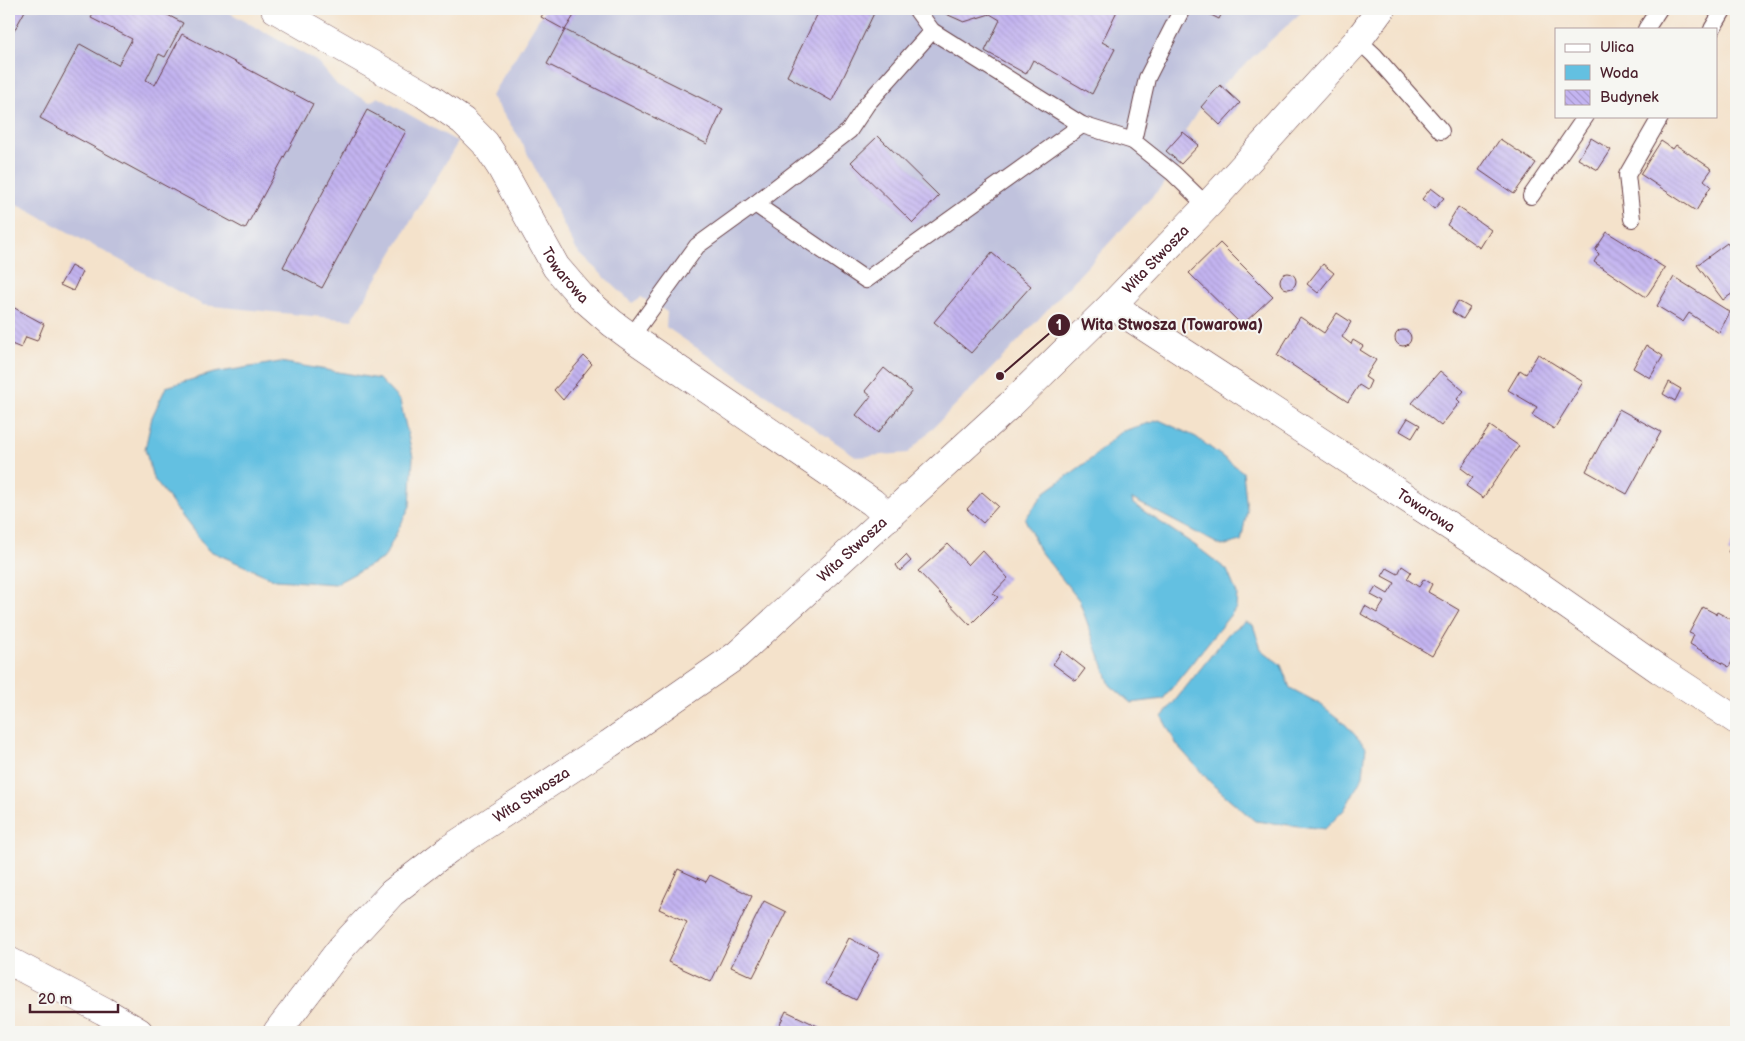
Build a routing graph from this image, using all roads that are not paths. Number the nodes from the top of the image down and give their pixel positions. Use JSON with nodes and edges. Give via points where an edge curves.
{"nodes":[{"id":1,"x":275,"y":9,"type":"edge"},
{"id":2,"x":916,"y":9,"type":"edge"},
{"id":3,"x":1182,"y":9,"type":"edge"},
{"id":4,"x":1381,"y":9,"type":"edge"},
{"id":5,"x":1659,"y":9,"type":"edge"},
{"id":6,"x":1724,"y":9,"type":"edge"},
{"id":7,"x":1647,"y":28,"type":"edge"},
{"id":8,"x":1713,"y":28,"type":"edge"},
{"id":9,"x":932,"y":31,"type":"junction"},
{"id":10,"x":1358,"y":40,"type":"junction"},
{"id":11,"x":1585,"y":118,"type":"edge"},
{"id":12,"x":1660,"y":118,"type":"edge"},
{"id":13,"x":1082,"y":125,"type":"junction"},
{"id":14,"x":1441,"y":130,"type":"dead end"},
{"id":15,"x":1133,"y":141,"type":"junction"},
{"id":16,"x":1531,"y":196,"type":"dead end"},
{"id":17,"x":755,"y":204,"type":"junction"},
{"id":18,"x":1207,"y":206,"type":"junction"},
{"id":19,"x":1632,"y":219,"type":"dead end"},
{"id":20,"x":1113,"y":304,"type":"junction"},
{"id":21,"x":630,"y":337,"type":"junction"},
{"id":22,"x":889,"y":517,"type":"junction"},
{"id":23,"x":1736,"y":720,"type":"edge"},
{"id":24,"x":9,"y":961,"type":"edge"},
{"id":25,"x":139,"y":1032,"type":"edge"},
{"id":26,"x":277,"y":1032,"type":"edge"}],
"edges":[{"from":1,"to":21,"type":"street","name":"Towarowa","via":[[424,94],[463,121],[485,143],[500,166],[556,267],[581,296]]},
{"from":2,"to":9,"type":"lane"},
{"from":3,"to":15,"type":"lane","via":[[1147,78]]},
{"from":4,"to":10,"type":"street","name":"Wita Stwosza"},
{"from":5,"to":7,"type":"lane"},
{"from":6,"to":8,"type":"lane"},
{"from":9,"to":13,"type":"lane"},
{"from":9,"to":17,"type":"lane","via":[[867,104],[849,131]]},
{"from":10,"to":14,"type":"lane"},
{"from":10,"to":18,"type":"street","name":"Wita Stwosza"},
{"from":11,"to":16,"type":"lane"},
{"from":12,"to":19,"type":"lane","via":[[1627,175]]},
{"from":13,"to":15,"type":"lane"},
{"from":13,"to":17,"type":"lane","via":[[866,280]]},
{"from":15,"to":18,"type":"lane"},
{"from":17,"to":21,"type":"lane","via":[[697,246]]},
{"from":18,"to":20,"type":"street","name":"Wita Stwosza"},
{"from":20,"to":22,"type":"street","name":"Wita Stwosza"},
{"from":20,"to":23,"type":"street","name":"Towarowa","via":[[1514,568]]},
{"from":21,"to":22,"type":"street","name":"Towarowa","via":[[872,502]]},
{"from":22,"to":26,"type":"street","name":"Wita Stwosza","via":[[737,655],[449,849],[392,894],[342,946]]},
{"from":24,"to":25,"type":"street"}]}
